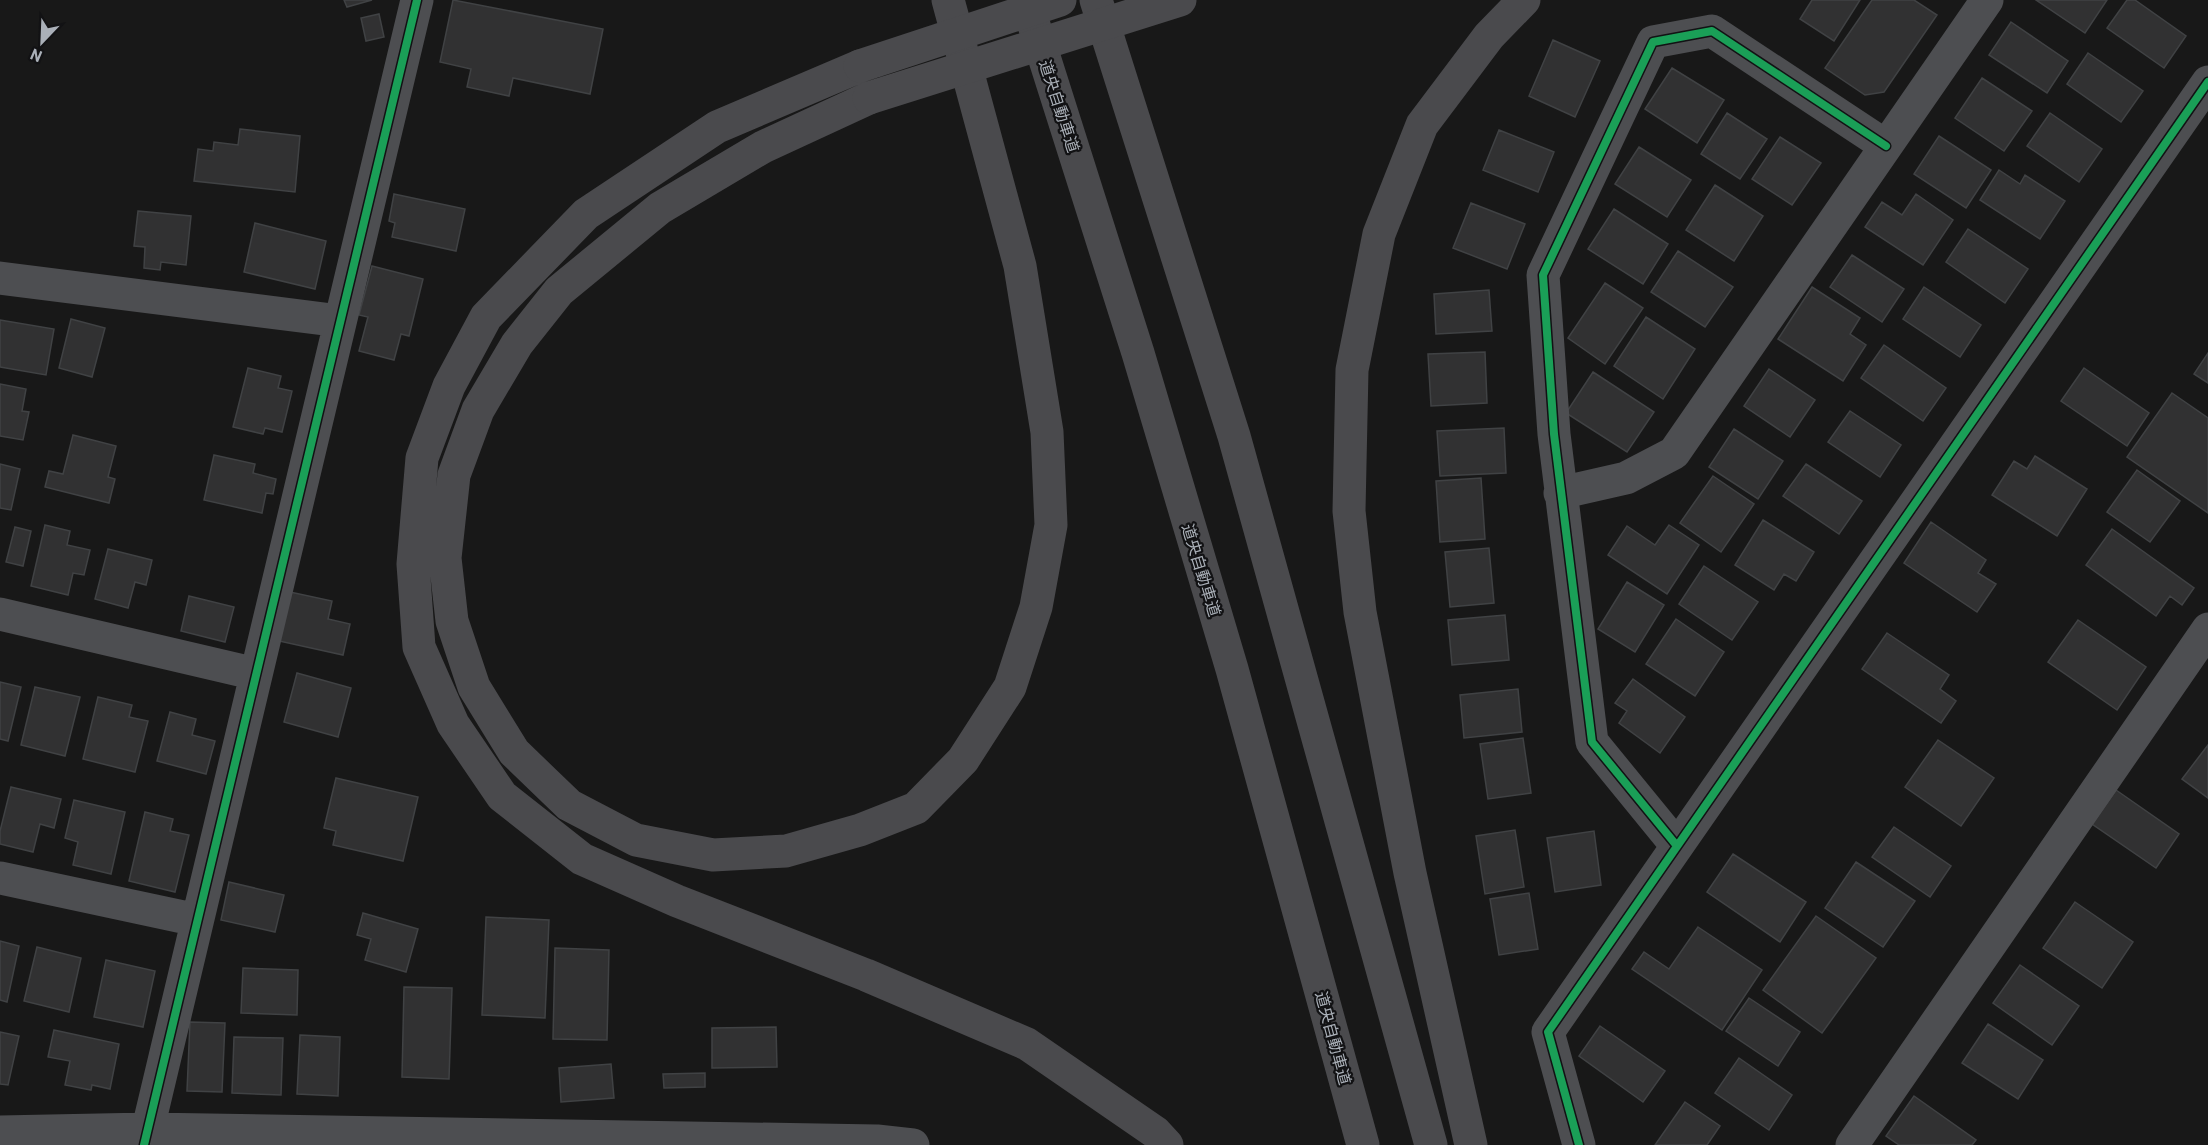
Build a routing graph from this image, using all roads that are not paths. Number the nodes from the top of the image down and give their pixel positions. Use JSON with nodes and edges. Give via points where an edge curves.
{"nodes":[{"id":1,"x":417,"y":0,"type":"edge"},
{"id":2,"x":948,"y":0,"type":"edge"},
{"id":3,"x":1026,"y":0,"type":"edge"},
{"id":4,"x":1060,"y":0,"type":"edge"},
{"id":5,"x":1096,"y":0,"type":"edge"},
{"id":6,"x":1180,"y":0,"type":"edge"},
{"id":7,"x":1524,"y":0,"type":"edge"},
{"id":8,"x":1987,"y":0,"type":"edge"},
{"id":9,"x":2208,"y":82,"type":"edge"},
{"id":10,"x":1886,"y":146,"type":"junction"},
{"id":11,"x":0,"y":278,"type":"edge"},
{"id":12,"x":340,"y":321,"type":"junction"},
{"id":13,"x":1560,"y":493,"type":"junction"},
{"id":14,"x":0,"y":614,"type":"edge"},
{"id":15,"x":2208,"y":629,"type":"edge"},
{"id":16,"x":256,"y":674,"type":"junction"},
{"id":17,"x":1677,"y":846,"type":"junction"},
{"id":18,"x":0,"y":879,"type":"edge"},
{"id":19,"x":197,"y":920,"type":"junction"},
{"id":20,"x":0,"y":1132,"type":"edge"},
{"id":21,"x":146,"y":1137,"type":"edge"},
{"id":22,"x":430,"y":1139,"type":"edge"},
{"id":23,"x":744,"y":1142,"type":"edge"},
{"id":24,"x":913,"y":1145,"type":"edge"},
{"id":25,"x":1167,"y":1145,"type":"edge"},
{"id":26,"x":1363,"y":1145,"type":"edge"},
{"id":27,"x":1431,"y":1145,"type":"edge"},
{"id":28,"x":1471,"y":1145,"type":"edge"},
{"id":29,"x":1579,"y":1145,"type":"edge"},
{"id":30,"x":1852,"y":1145,"type":"edge"}],
"edges":[{"from":1,"to":12,"type":"street"},
{"from":2,"to":6,"type":"highway","bridge":true,"via":[[1020,266],[1047,432],[1051,525],[1036,607],[1010,687],[963,760],[916,808],[860,830],[786,851],[712,855],[636,840],[569,805],[514,752],[474,687],[452,621],[445,558],[454,475],[478,410],[517,344],[559,291],[660,208],[763,147],[869,98]]},
{"from":3,"to":26,"type":"highway","name":"道央自動車道","via":[[1138,353],[1232,669]]},
{"from":4,"to":25,"type":"highway","bridge":true,"via":[[860,66],[717,127],[586,214],[486,317],[449,386],[422,458],[412,564],[419,647],[453,724],[501,796],[582,859],[1027,1044],[1155,1132]]},
{"from":5,"to":27,"type":"highway","via":[[1234,435]]},
{"from":7,"to":28,"type":"highway","via":[[1490,36],[1422,125],[1379,234],[1352,370],[1349,511],[1360,612],[1410,873]]},
{"from":8,"to":10,"type":"street"},
{"from":9,"to":17,"type":"street"},
{"from":10,"to":13,"type":"street","via":[[1674,453],[1626,478]]},
{"from":10,"to":13,"type":"street","via":[[1712,32],[1653,42],[1543,275]]},
{"from":11,"to":12,"type":"street"},
{"from":12,"to":16,"type":"street"},
{"from":13,"to":17,"type":"street","via":[[1592,742]]},
{"from":14,"to":16,"type":"street"},
{"from":15,"to":30,"type":"street"},
{"from":16,"to":19,"type":"street"},
{"from":17,"to":29,"type":"street","via":[[1548,1032]]},
{"from":18,"to":19,"type":"street"},
{"from":19,"to":21,"type":"street"},
{"from":20,"to":21,"type":"street"},
{"from":21,"to":22,"type":"street"},
{"from":22,"to":23,"type":"street"},
{"from":23,"to":24,"type":"street","via":[[877,1141]]}]}
